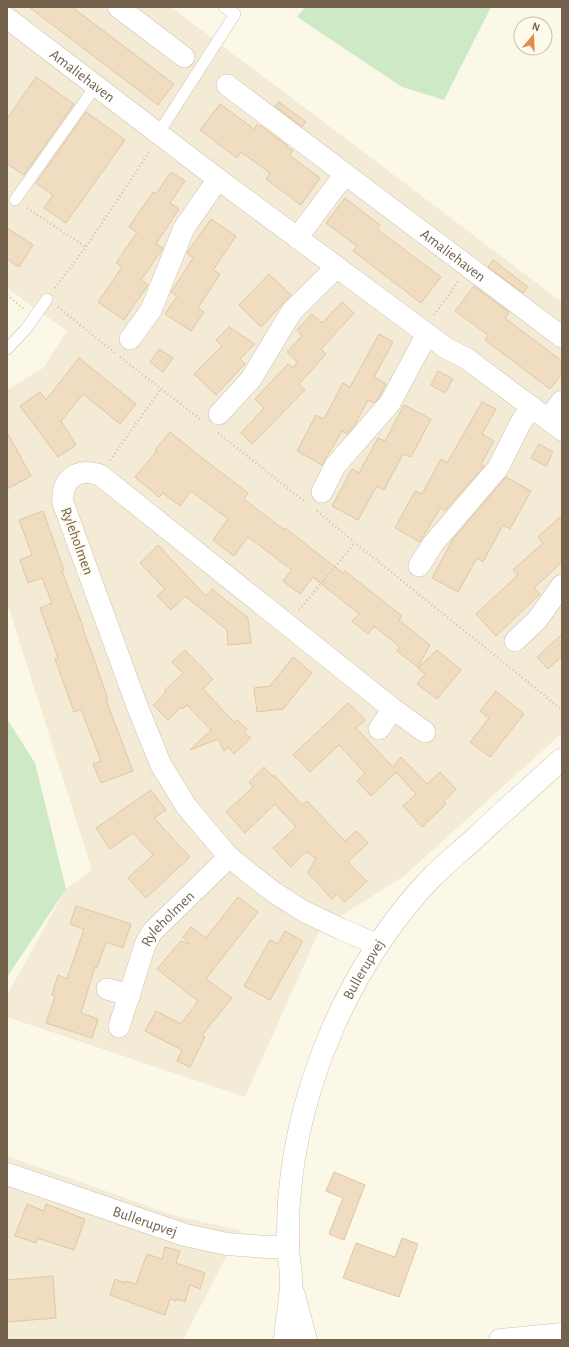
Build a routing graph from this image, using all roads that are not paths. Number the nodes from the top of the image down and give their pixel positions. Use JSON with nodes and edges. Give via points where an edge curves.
{"nodes":[{"id":1,"x":118,"y":7,"type":"edge"},
{"id":2,"x":224,"y":7,"type":"edge"},
{"id":3,"x":7,"y":18,"type":"edge"},
{"id":4,"x":184,"y":56,"type":"dead end"},
{"id":5,"x":227,"y":85,"type":"dead end"},
{"id":6,"x":95,"y":87,"type":"junction"},
{"id":7,"x":158,"y":134,"type":"junction"},
{"id":8,"x":345,"y":174,"type":"junction"},
{"id":9,"x":218,"y":180,"type":"junction"},
{"id":10,"x":15,"y":200,"type":"road end"},
{"id":11,"x":297,"y":238,"type":"junction"},
{"id":12,"x":337,"y":267,"type":"junction"},
{"id":13,"x":47,"y":299,"type":"road end"},
{"id":14,"x":424,"y":332,"type":"junction"},
{"id":15,"x":562,"y":337,"type":"edge"},
{"id":16,"x":130,"y":340,"type":"dead end"},
{"id":17,"x":7,"y":349,"type":"edge"},
{"id":18,"x":562,"y":401,"type":"edge"},
{"id":19,"x":219,"y":414,"type":"dead end"},
{"id":20,"x":547,"y":419,"type":"edge"},
{"id":21,"x":322,"y":492,"type":"dead end"},
{"id":22,"x":419,"y":566,"type":"dead end"},
{"id":23,"x":562,"y":585,"type":"edge"},
{"id":24,"x":515,"y":641,"type":"dead end"},
{"id":25,"x":394,"y":709,"type":"junction"},
{"id":26,"x":379,"y":729,"type":"dead end"},
{"id":27,"x":425,"y":732,"type":"dead end"},
{"id":28,"x":562,"y":759,"type":"edge"},
{"id":29,"x":230,"y":857,"type":"junction"},
{"id":30,"x":378,"y":945,"type":"junction"},
{"id":31,"x":107,"y":989,"type":"dead end"},
{"id":32,"x":130,"y":995,"type":"junction"},
{"id":33,"x":119,"y":1027,"type":"dead end"},
{"id":34,"x":7,"y":1174,"type":"edge"},
{"id":35,"x":288,"y":1247,"type":"junction"},
{"id":36,"x":291,"y":1284,"type":"junction"},
{"id":37,"x":562,"y":1335,"type":"edge"},
{"id":38,"x":285,"y":1340,"type":"edge"},
{"id":39,"x":306,"y":1340,"type":"edge"},
{"id":40,"x":500,"y":1340,"type":"edge"},
{"id":41,"x":551,"y":1340,"type":"edge"}],
"edges":[{"from":1,"to":4,"type":"street"},
{"from":2,"to":7,"type":"lane","via":[[235,14]]},
{"from":3,"to":6,"type":"street","name":"Amaliehaven"},
{"from":5,"to":8,"type":"street","name":"Amaliehaven"},
{"from":6,"to":7,"type":"street","name":"Amaliehaven"},
{"from":6,"to":10,"type":"lane"},
{"from":7,"to":9,"type":"street","name":"Amaliehaven"},
{"from":8,"to":11,"type":"street"},
{"from":8,"to":15,"type":"street","name":"Amaliehaven"},
{"from":9,"to":11,"type":"street","name":"Amaliehaven"},
{"from":9,"to":16,"type":"street","via":[[184,228],[151,310]]},
{"from":11,"to":12,"type":"street","name":"Amaliehaven"},
{"from":12,"to":14,"type":"street","name":"Amaliehaven"},
{"from":12,"to":19,"type":"street","via":[[292,311],[251,379]]},
{"from":13,"to":17,"type":"lane","via":[[26,329]]},
{"from":14,"to":20,"type":"street","name":"Amaliehaven","via":[[446,348],[466,358]]},
{"from":14,"to":21,"type":"street","via":[[390,403],[335,466]]},
{"from":18,"to":20,"type":"street"},
{"from":20,"to":22,"type":"street","via":[[521,422],[498,468],[433,544]]},
{"from":23,"to":24,"type":"street","via":[[537,620]]},
{"from":25,"to":26,"type":"street"},
{"from":25,"to":27,"type":"street"},
{"from":25,"to":29,"type":"street","name":"Ryleholmen","via":[[100,475],[90,472],[72,477],[65,484],[63,503],[161,765],[186,806]]},
{"from":28,"to":30,"type":"street","name":"Bullerupvej","via":[[432,877]]},
{"from":29,"to":30,"type":"street","name":"Ryleholmen","via":[[272,891],[303,911]]},
{"from":29,"to":32,"type":"street","name":"Ryleholmen","via":[[152,932],[145,945]]},
{"from":30,"to":35,"type":"street","name":"Bullerupvej","via":[[336,1020],[305,1107],[293,1165]]},
{"from":31,"to":32,"type":"street"},
{"from":32,"to":33,"type":"street","name":"Ryleholmen"},
{"from":34,"to":35,"type":"street","name":"Bullerupvej","via":[[185,1235],[227,1244]]},
{"from":35,"to":36,"type":"street","name":"Bullerupvej"},
{"from":36,"to":38,"type":"street","name":"Bullerupvej"},
{"from":36,"to":39,"type":"street","name":"Bullerupvej"},
{"from":37,"to":40,"type":"street"},
{"from":37,"to":41,"type":"street"}]}
